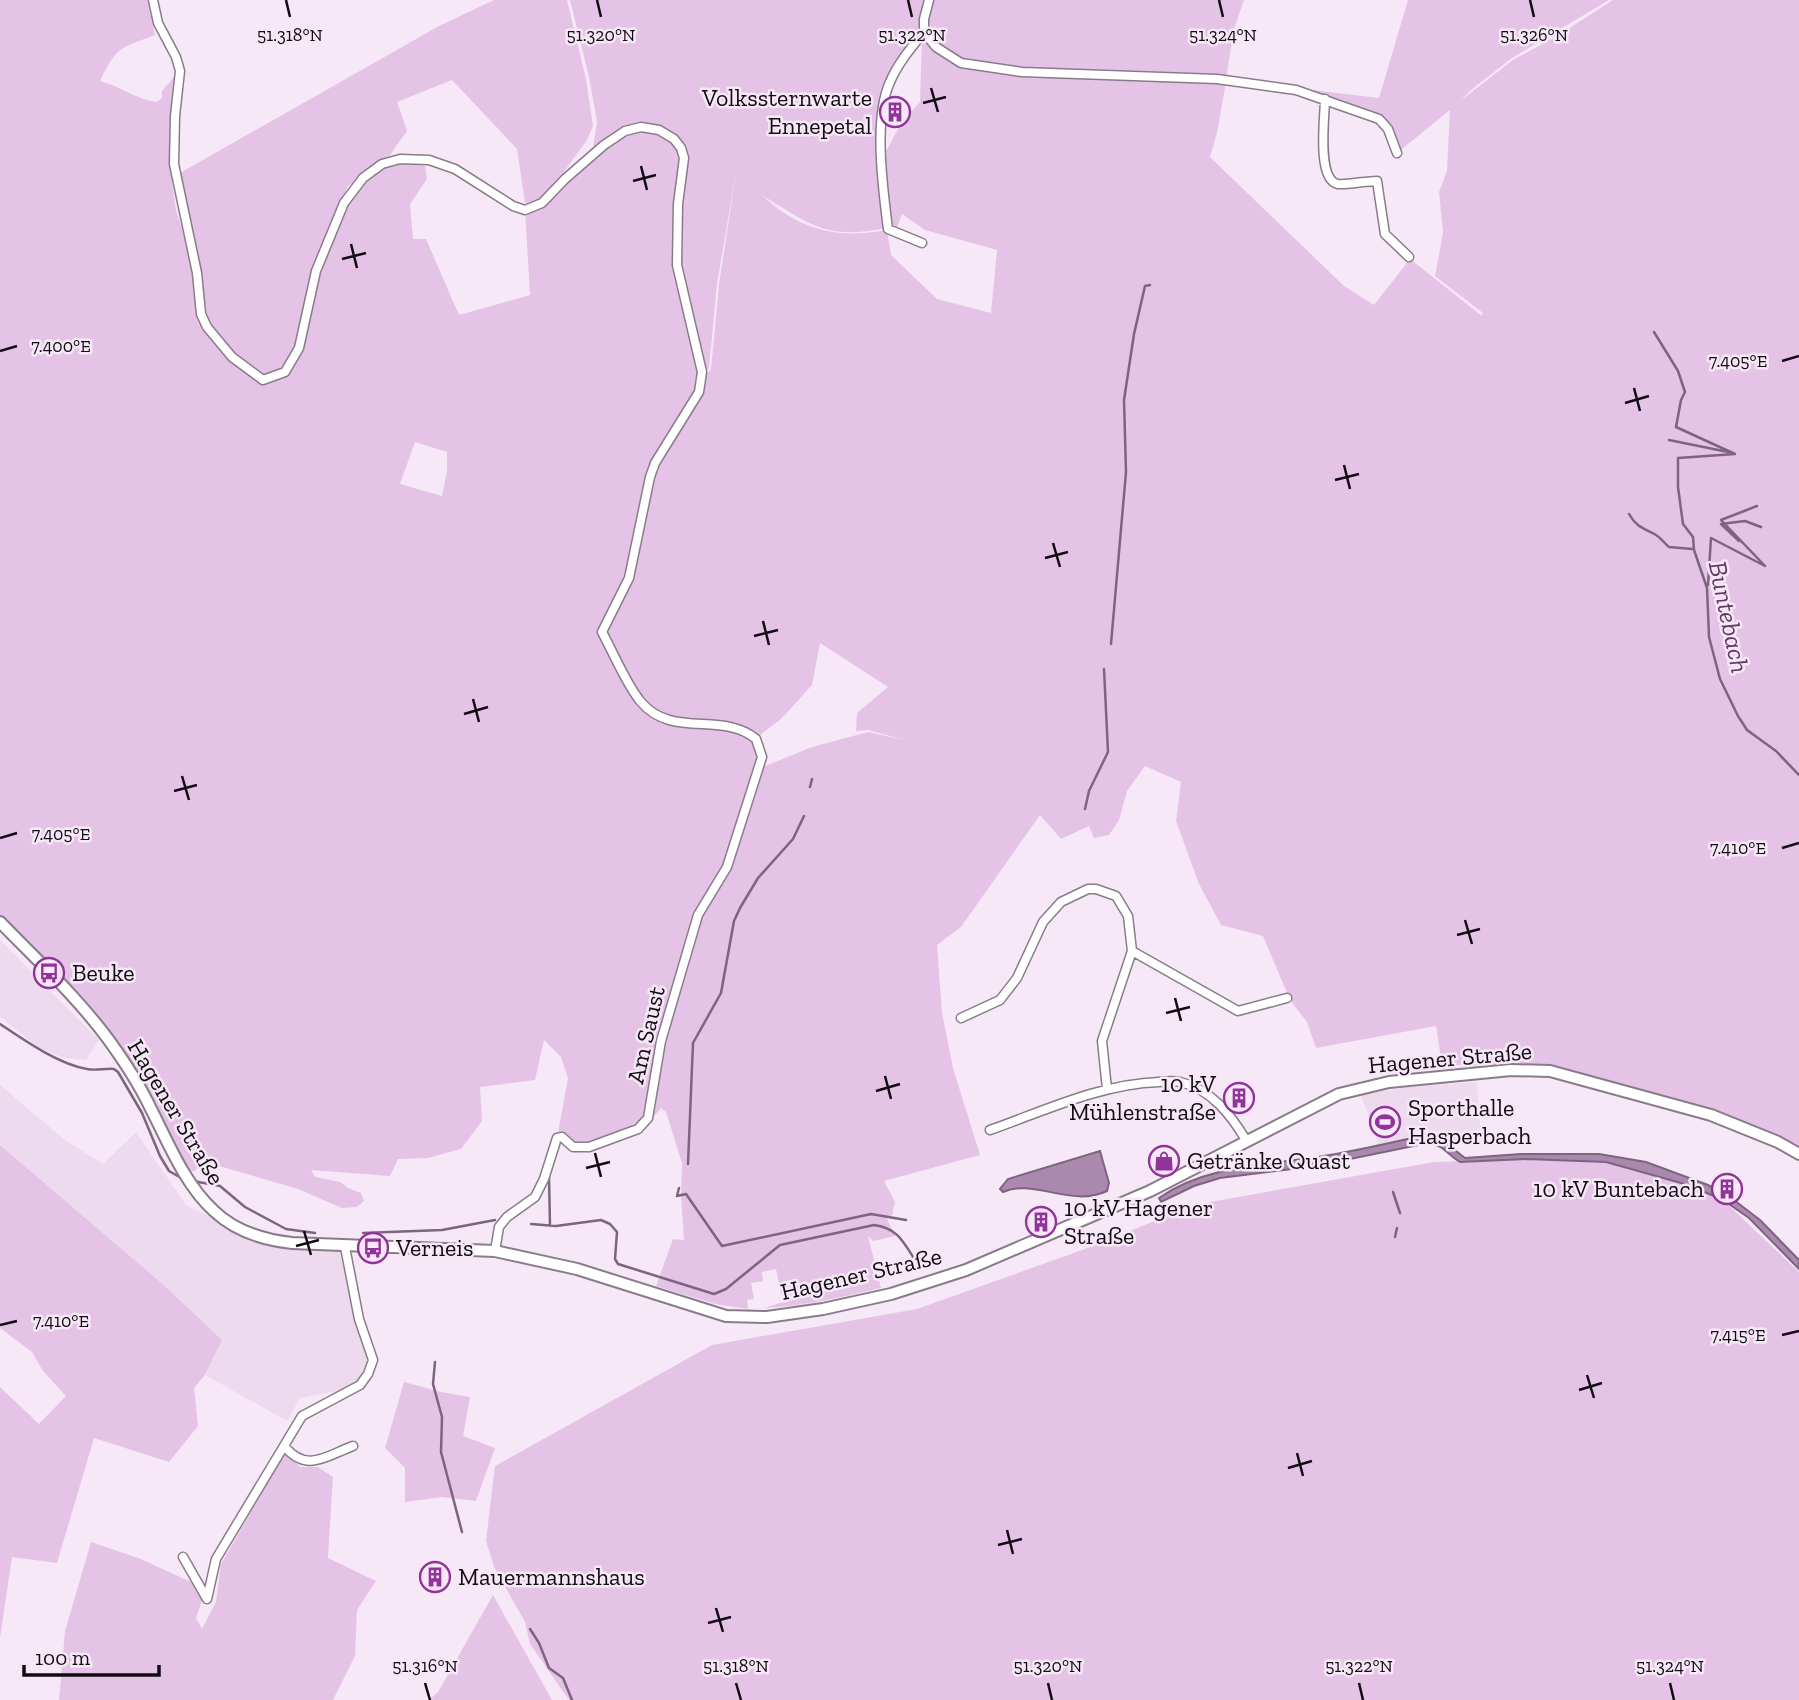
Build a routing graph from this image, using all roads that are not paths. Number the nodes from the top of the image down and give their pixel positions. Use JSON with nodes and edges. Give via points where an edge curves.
{"nodes":[{"id":1,"x":153,"y":0,"type":"edge"},
{"id":2,"x":929,"y":0,"type":"edge"},
{"id":3,"x":924,"y":32,"type":"junction"},
{"id":4,"x":1325,"y":99,"type":"junction"},
{"id":5,"x":1397,"y":153,"type":"dead end"},
{"id":6,"x":922,"y":243,"type":"dead end"},
{"id":7,"x":1409,"y":257,"type":"dead end"},
{"id":8,"x":0,"y":922,"type":"edge"},
{"id":9,"x":1132,"y":951,"type":"junction"},
{"id":10,"x":1287,"y":998,"type":"dead end"},
{"id":11,"x":961,"y":1018,"type":"dead end"},
{"id":12,"x":1107,"y":1089,"type":"junction"},
{"id":13,"x":990,"y":1130,"type":"dead end"},
{"id":14,"x":1246,"y":1140,"type":"junction"},
{"id":15,"x":1799,"y":1153,"type":"edge"},
{"id":16,"x":345,"y":1247,"type":"junction"},
{"id":17,"x":495,"y":1251,"type":"junction"},
{"id":18,"x":353,"y":1446,"type":"dead end"},
{"id":19,"x":285,"y":1447,"type":"junction"},
{"id":20,"x":183,"y":1557,"type":"dead end"}],
"edges":[{"from":1,"to":17,"type":"street","name":"Am Saust","via":[[158,23],[180,71],[174,163],[201,314],[232,357],[263,380],[285,372],[299,348],[316,271],[344,203],[363,178],[382,164],[429,160],[455,169],[525,210],[542,203],[604,145],[632,128],[650,127],[674,139],[684,158],[677,265],[703,378],[655,463],[629,578],[602,632],[640,702],[655,716],[673,723],[739,729],[756,739],[762,757],[727,867],[698,915],[662,1041],[648,1118],[638,1129],[589,1147],[573,1147],[558,1138],[535,1198],[499,1227]]},
{"from":2,"to":3,"type":"street"},
{"from":3,"to":4,"type":"street","via":[[936,47],[961,63],[1022,72],[1217,79],[1296,90]]},
{"from":3,"to":6,"type":"street","via":[[889,84],[881,142],[888,229]]},
{"from":4,"to":5,"type":"street","via":[[1379,119]]},
{"from":4,"to":7,"type":"street","via":[[1322,154],[1332,180],[1338,184],[1377,181],[1385,234]]},
{"from":8,"to":16,"type":"main road","name":"Hagener Straße","via":[[107,1038],[185,1172],[216,1214],[265,1239]]},
{"from":9,"to":10,"type":"street","via":[[1238,1011]]},
{"from":9,"to":11,"type":"street","via":[[1124,906],[1116,896],[1087,889],[1052,910],[1017,978],[1000,1000]]},
{"from":9,"to":12,"type":"street","via":[[1102,1041]]},
{"from":12,"to":13,"type":"street"},
{"from":12,"to":14,"type":"street","via":[[1180,1081],[1207,1094],[1230,1113]]},
{"from":14,"to":15,"type":"main road","name":"Hagener Straße","via":[[1357,1088],[1516,1069],[1550,1071],[1711,1115]]},
{"from":14,"to":17,"type":"main road","name":"Hagener Straße","via":[[1134,1199],[966,1270],[891,1294],[780,1316],[726,1316],[577,1269]]},
{"from":16,"to":17,"type":"main road","name":"Hagener Straße"},
{"from":16,"to":19,"type":"street","via":[[359,1319],[373,1360],[360,1385],[302,1416]]},
{"from":18,"to":19,"type":"street","via":[[310,1463],[294,1458]]},
{"from":19,"to":20,"type":"street","via":[[216,1559],[207,1599]]}]}
